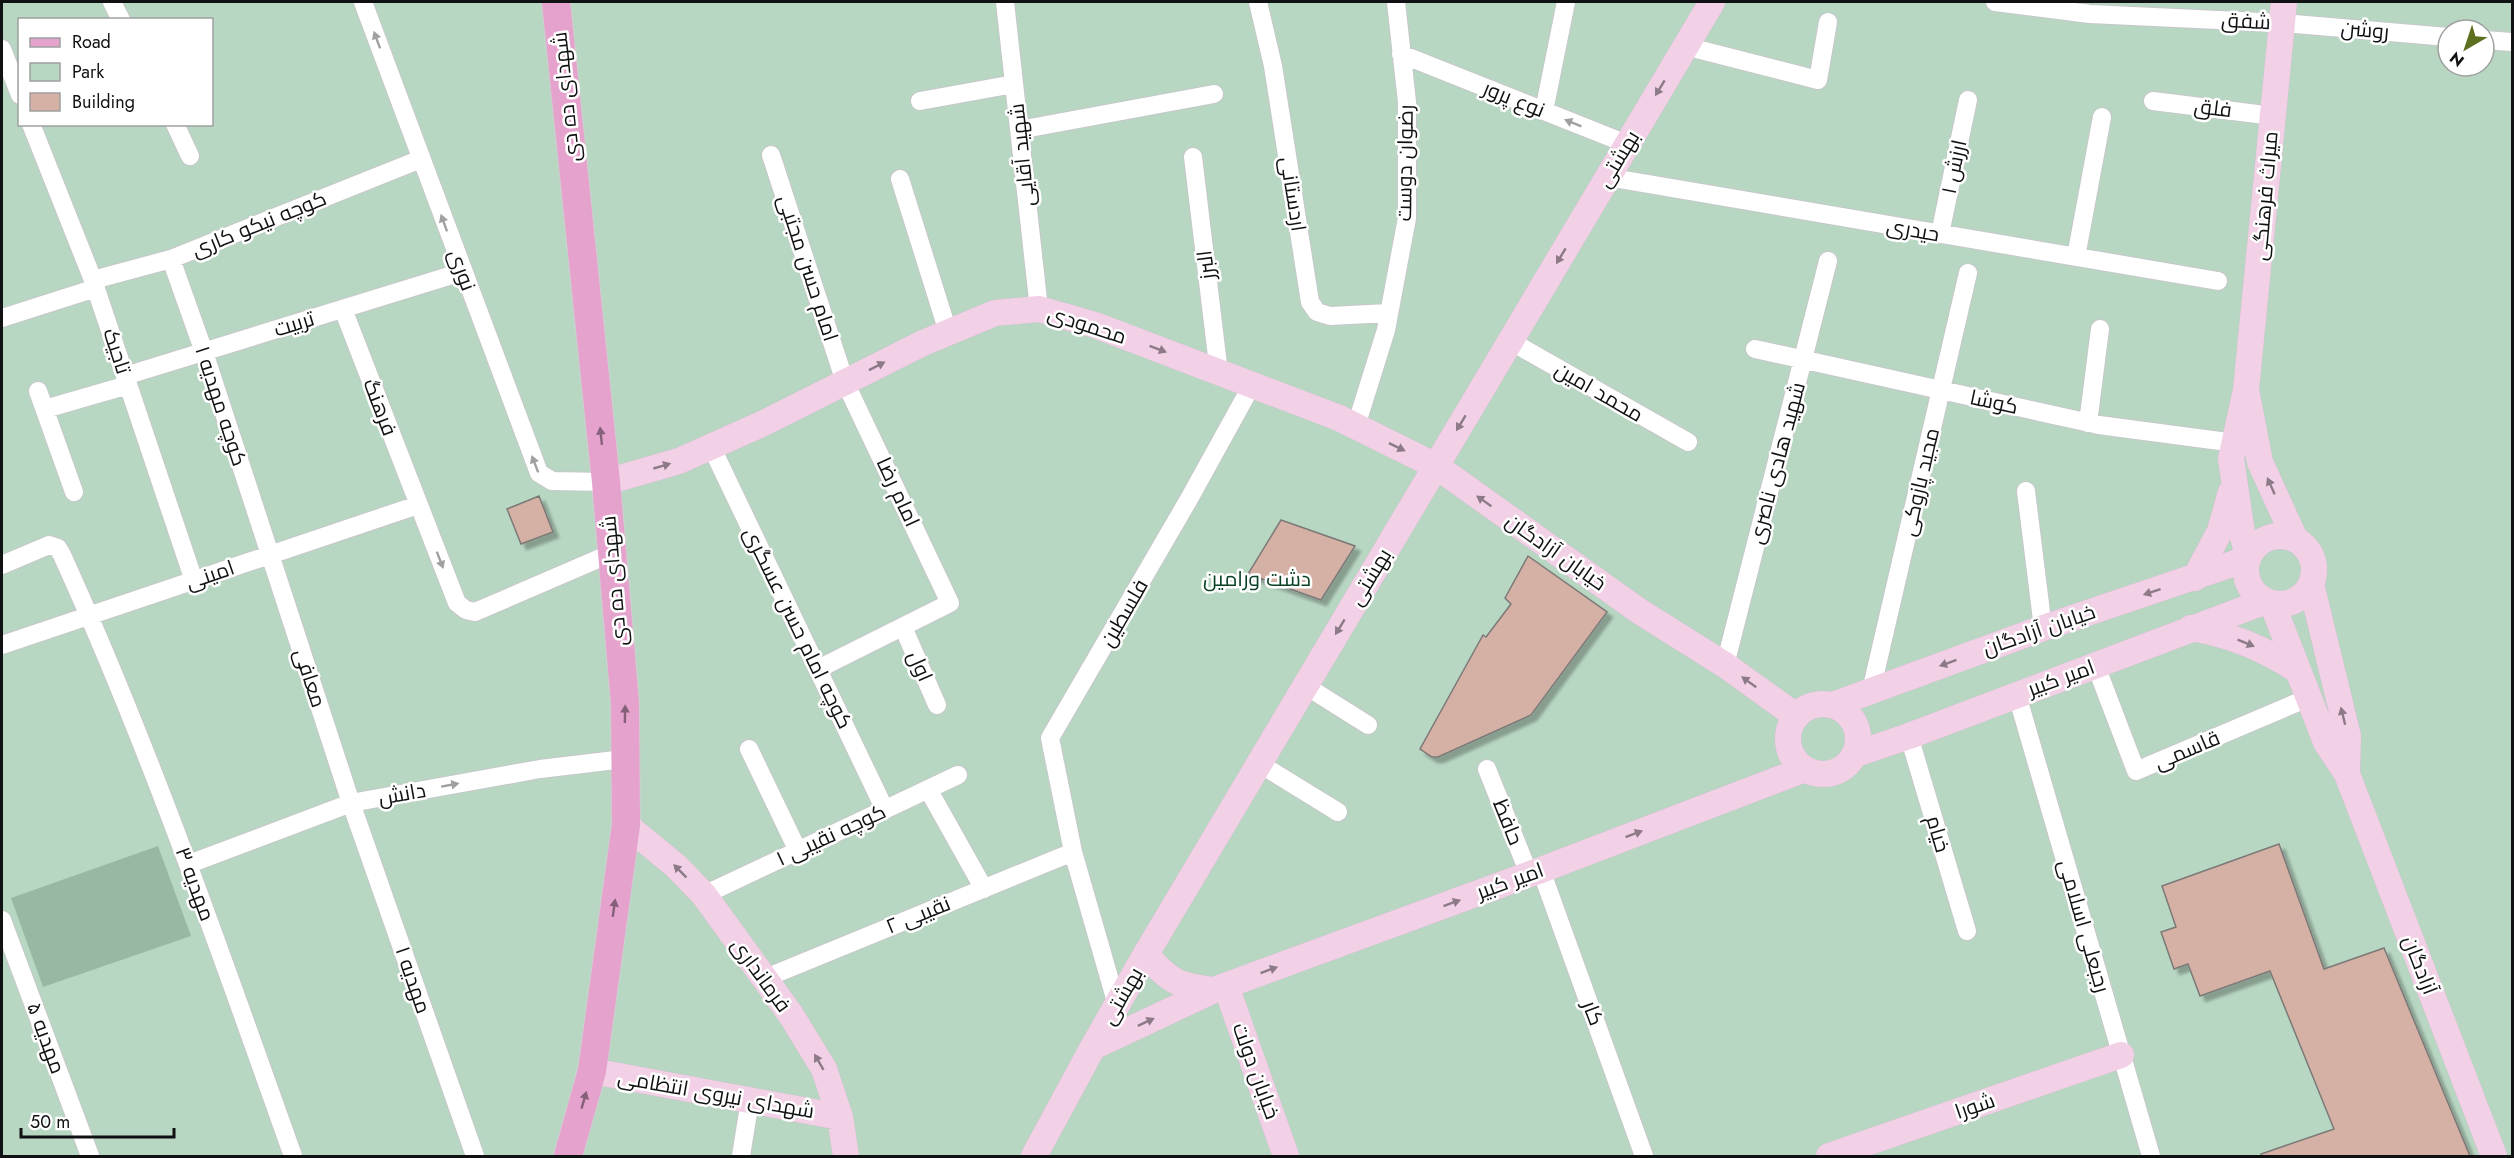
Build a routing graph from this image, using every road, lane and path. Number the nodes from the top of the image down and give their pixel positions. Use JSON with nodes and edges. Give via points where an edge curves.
{"nodes":[{"id":1,"x":112,"y":2,"type":"edge"},
{"id":2,"x":363,"y":2,"type":"edge"},
{"id":3,"x":556,"y":2,"type":"edge"},
{"id":4,"x":1005,"y":2,"type":"edge"},
{"id":5,"x":1258,"y":2,"type":"edge"},
{"id":6,"x":1396,"y":2,"type":"edge"},
{"id":7,"x":1566,"y":2,"type":"edge"},
{"id":8,"x":1712,"y":2,"type":"edge"},
{"id":9,"x":1995,"y":2,"type":"edge"},
{"id":10,"x":2156,"y":9,"type":"edge"},
{"id":11,"x":2283,"y":12,"type":"edge"},
{"id":12,"x":120,"y":18,"type":"edge"},
{"id":13,"x":1828,"y":22,"type":"dead end"},
{"id":14,"x":2436,"y":35,"type":"edge"},
{"id":15,"x":2496,"y":41,"type":"edge"},
{"id":16,"x":2512,"y":42,"type":"edge"},
{"id":17,"x":1685,"y":46,"type":"junction"},
{"id":18,"x":2,"y":50,"type":"edge"},
{"id":19,"x":1401,"y":54,"type":"junction"},
{"id":20,"x":1014,"y":84,"type":"junction"},
{"id":21,"x":18,"y":90,"type":"edge"},
{"id":22,"x":1214,"y":94,"type":"dead end"},
{"id":23,"x":1968,"y":100,"type":"dead end"},
{"id":24,"x":920,"y":101,"type":"dead end"},
{"id":25,"x":2153,"y":101,"type":"dead end"},
{"id":26,"x":1544,"y":111,"type":"junction"},
{"id":27,"x":2273,"y":116,"type":"junction"},
{"id":28,"x":2102,"y":117,"type":"dead end"},
{"id":29,"x":32,"y":126,"type":"edge"},
{"id":30,"x":176,"y":126,"type":"edge"},
{"id":31,"x":1019,"y":130,"type":"junction"},
{"id":32,"x":1627,"y":144,"type":"junction"},
{"id":33,"x":771,"y":155,"type":"dead end"},
{"id":34,"x":190,"y":156,"type":"dead end"},
{"id":35,"x":1193,"y":157,"type":"dead end"},
{"id":36,"x":421,"y":159,"type":"junction"},
{"id":37,"x":1607,"y":177,"type":"junction"},
{"id":38,"x":900,"y":179,"type":"dead end"},
{"id":39,"x":1940,"y":234,"type":"junction"},
{"id":40,"x":2076,"y":257,"type":"junction"},
{"id":41,"x":171,"y":259,"type":"junction"},
{"id":42,"x":1828,"y":261,"type":"dead end"},
{"id":43,"x":462,"y":272,"type":"junction"},
{"id":44,"x":1968,"y":273,"type":"dead end"},
{"id":45,"x":2218,"y":281,"type":"dead end"},
{"id":46,"x":94,"y":284,"type":"junction"},
{"id":47,"x":343,"y":309,"type":"junction"},
{"id":48,"x":1039,"y":309,"type":"junction"},
{"id":49,"x":1389,"y":313,"type":"junction"},
{"id":50,"x":2,"y":318,"type":"edge"},
{"id":51,"x":2100,"y":329,"type":"dead end"},
{"id":52,"x":948,"y":332,"type":"junction"},
{"id":53,"x":1510,"y":341,"type":"junction"},
{"id":54,"x":1755,"y":349,"type":"dead end"},
{"id":55,"x":204,"y":352,"type":"junction"},
{"id":56,"x":1804,"y":360,"type":"junction"},
{"id":57,"x":1219,"y":373,"type":"junction"},
{"id":58,"x":127,"y":381,"type":"junction"},
{"id":59,"x":845,"y":382,"type":"junction"},
{"id":60,"x":1252,"y":385,"type":"junction"},
{"id":61,"x":2246,"y":390,"type":"junction"},
{"id":62,"x":38,"y":391,"type":"dead end"},
{"id":63,"x":1941,"y":391,"type":"junction"},
{"id":64,"x":45,"y":409,"type":"junction"},
{"id":65,"x":2088,"y":423,"type":"junction"},
{"id":66,"x":1356,"y":426,"type":"junction"},
{"id":67,"x":1688,"y":442,"type":"dead end"},
{"id":68,"x":2235,"y":443,"type":"junction"},
{"id":69,"x":711,"y":446,"type":"junction"},
{"id":70,"x":1436,"y":466,"type":"junction"},
{"id":71,"x":2234,"y":480,"type":"junction"},
{"id":72,"x":606,"y":482,"type":"junction"},
{"id":73,"x":2026,"y":491,"type":"dead end"},
{"id":74,"x":74,"y":492,"type":"dead end"},
{"id":75,"x":418,"y":505,"type":"junction"},
{"id":76,"x":2295,"y":539,"type":"junction"},
{"id":77,"x":612,"y":553,"type":"junction"},
{"id":78,"x":269,"y":554,"type":"junction"},
{"id":79,"x":2248,"y":558,"type":"junction"},
{"id":80,"x":2,"y":565,"type":"edge"},
{"id":81,"x":2195,"y":578,"type":"junction"},
{"id":82,"x":194,"y":581,"type":"junction"},
{"id":83,"x":2311,"y":584,"type":"junction"},
{"id":84,"x":2269,"y":602,"type":"junction"},
{"id":85,"x":89,"y":615,"type":"junction"},
{"id":86,"x":903,"y":627,"type":"junction"},
{"id":87,"x":2043,"y":628,"type":"junction"},
{"id":88,"x":2190,"y":628,"type":"junction"},
{"id":89,"x":2,"y":645,"type":"edge"},
{"id":90,"x":1725,"y":665,"type":"junction"},
{"id":91,"x":2096,"y":666,"type":"junction"},
{"id":92,"x":818,"y":669,"type":"junction"},
{"id":93,"x":2297,"y":670,"type":"junction"},
{"id":94,"x":1306,"y":686,"type":"junction"},
{"id":95,"x":1871,"y":691,"type":"junction"},
{"id":96,"x":2017,"y":695,"type":"junction"},
{"id":97,"x":2308,"y":698,"type":"junction"},
{"id":98,"x":937,"y":705,"type":"dead end"},
{"id":99,"x":1833,"y":705,"type":"junction"},
{"id":100,"x":1796,"y":716,"type":"junction"},
{"id":101,"x":1368,"y":725,"type":"dead end"},
{"id":102,"x":1910,"y":736,"type":"junction"},
{"id":103,"x":749,"y":749,"type":"dead end"},
{"id":104,"x":1856,"y":754,"type":"junction"},
{"id":105,"x":624,"y":759,"type":"junction"},
{"id":106,"x":1260,"y":764,"type":"junction"},
{"id":107,"x":1487,"y":769,"type":"dead end"},
{"id":108,"x":1805,"y":769,"type":"junction"},
{"id":109,"x":2347,"y":774,"type":"junction"},
{"id":110,"x":958,"y":775,"type":"dead end"},
{"id":111,"x":928,"y":789,"type":"junction"},
{"id":112,"x":351,"y":802,"type":"junction"},
{"id":113,"x":885,"y":810,"type":"junction"},
{"id":114,"x":1338,"y":812,"type":"dead end"},
{"id":115,"x":626,"y":825,"type":"junction"},
{"id":116,"x":798,"y":851,"type":"junction"},
{"id":117,"x":1073,"y":852,"type":"junction"},
{"id":118,"x":189,"y":864,"type":"junction"},
{"id":119,"x":1535,"y":872,"type":"junction"},
{"id":120,"x":984,"y":889,"type":"junction"},
{"id":121,"x":704,"y":895,"type":"junction"},
{"id":122,"x":2,"y":920,"type":"edge"},
{"id":123,"x":1967,"y":931,"type":"dead end"},
{"id":124,"x":7,"y":950,"type":"edge"},
{"id":125,"x":1146,"y":954,"type":"junction"},
{"id":126,"x":764,"y":979,"type":"junction"},
{"id":127,"x":1220,"y":988,"type":"junction"},
{"id":128,"x":1117,"y":1005,"type":"junction"},
{"id":129,"x":1093,"y":1047,"type":"junction"},
{"id":130,"x":2121,"y":1055,"type":"junction"},
{"id":131,"x":592,"y":1071,"type":"junction"},
{"id":132,"x":750,"y":1100,"type":"junction"},
{"id":133,"x":840,"y":1117,"type":"junction"},
{"id":134,"x":90,"y":1156,"type":"edge"},
{"id":135,"x":293,"y":1156,"type":"edge"},
{"id":136,"x":475,"y":1156,"type":"edge"},
{"id":137,"x":568,"y":1156,"type":"edge"},
{"id":138,"x":741,"y":1156,"type":"edge"},
{"id":139,"x":846,"y":1156,"type":"edge"},
{"id":140,"x":1034,"y":1156,"type":"edge"},
{"id":141,"x":1286,"y":1156,"type":"edge"},
{"id":142,"x":1644,"y":1156,"type":"edge"},
{"id":143,"x":1829,"y":1156,"type":"edge"},
{"id":144,"x":2151,"y":1156,"type":"edge"},
{"id":145,"x":2494,"y":1156,"type":"edge"}],
"edges":[{"from":1,"to":12,"type":"street"},
{"from":36,"to":2,"type":"street","name":"نوری","one_way":true},
{"from":72,"to":3,"type":"main road","name":"شهدای ده دی","one_way":true},
{"from":4,"to":20,"type":"street","name":"شهید آقایی"},
{"from":5,"to":49,"type":"street","name":"اردستانی","via":[[1310,302],[1317,312],[1329,316]]},
{"from":6,"to":19,"type":"street","name":"رضوان دوست"},
{"from":7,"to":26,"type":"street"},
{"from":8,"to":17,"type":"street","name":"بهشتی"},
{"from":9,"to":10,"type":"street","name":"شفق","via":[[2090,14]]},
{"from":10,"to":11,"type":"street","name":"شفق"},
{"from":11,"to":14,"type":"street","name":"روشن"},
{"from":11,"to":27,"type":"street","name":"میراث فرهنگی"},
{"from":13,"to":17,"type":"street","via":[[1818,80]]},
{"from":15,"to":16,"type":"street"},
{"from":17,"to":32,"type":"street","name":"بهشتی","one_way":true},
{"from":18,"to":21,"type":"street"},
{"from":19,"to":26,"type":"street","name":"نوع پرور"},
{"from":19,"to":49,"type":"street","name":"رضوان دوست","via":[[1407,102],[1407,218]]},
{"from":20,"to":24,"type":"street"},
{"from":20,"to":31,"type":"street","name":"شهید آقایی"},
{"from":22,"to":31,"type":"street"},
{"from":23,"to":39,"type":"street","name":"ارزش ۱"},
{"from":25,"to":27,"type":"street","name":"فلق"},
{"from":32,"to":26,"type":"street","name":"نوع پرور","one_way":true},
{"from":27,"to":61,"type":"street","name":"میراث فرهنگی"},
{"from":28,"to":40,"type":"street"},
{"from":29,"to":46,"type":"street","name":"تاجیک"},
{"from":30,"to":34,"type":"street"},
{"from":31,"to":48,"type":"street","name":"شهید آقایی"},
{"from":32,"to":37,"type":"street","name":"بهشتی"},
{"from":33,"to":59,"type":"street","name":"امام حسن مجتبی"},
{"from":35,"to":57,"type":"street","name":"البرز"},
{"from":36,"to":41,"type":"street","name":"کوچه نیکو کاری"},
{"from":43,"to":36,"type":"street","name":"نوری","one_way":true},
{"from":37,"to":39,"type":"street","name":"حیدری"},
{"from":37,"to":53,"type":"street","name":"بهشتی","one_way":true},
{"from":38,"to":52,"type":"street"},
{"from":39,"to":40,"type":"street","name":"حیدری"},
{"from":40,"to":45,"type":"street","name":"حیدری"},
{"from":41,"to":46,"type":"street","name":"کوچه نیکو کاری"},
{"from":41,"to":55,"type":"street","name":"کوچه مهدیه ۱"},
{"from":42,"to":56,"type":"street","name":"شهید هادی ناصری"},
{"from":43,"to":47,"type":"street","name":"تربیت"},
{"from":72,"to":43,"type":"street","name":"نوری","one_way":true,"via":[[552,482],[539,473]]},
{"from":44,"to":63,"type":"street","name":"مجید پازوکی"},
{"from":46,"to":50,"type":"street","name":"کوچه نیکو کاری"},
{"from":46,"to":58,"type":"street","name":"تاجیک"},
{"from":47,"to":55,"type":"street","name":"تربیت"},
{"from":47,"to":75,"type":"street","name":"فرهنگ"},
{"from":48,"to":52,"type":"street","name":"محمودی","via":[[994,313]]},
{"from":48,"to":57,"type":"street","name":"محمودی","one_way":true,"via":[[1095,325]]},
{"from":49,"to":66,"type":"street","name":"رضوان دوست"},
{"from":51,"to":65,"type":"street"},
{"from":59,"to":52,"type":"street","name":"محمودی","one_way":true},
{"from":53,"to":67,"type":"street","name":"محمد امین"},
{"from":53,"to":70,"type":"street","name":"بهشتی","one_way":true},
{"from":54,"to":56,"type":"street","name":"کوشا"},
{"from":55,"to":58,"type":"street","name":"تربیت"},
{"from":55,"to":78,"type":"street","name":"کوچه مهدیه ۱"},
{"from":56,"to":63,"type":"street","name":"کوشا"},
{"from":56,"to":90,"type":"street","name":"شهید هادی ناصری"},
{"from":57,"to":60,"type":"street","name":"محمودی"},
{"from":58,"to":64,"type":"street","name":"تربیت"},
{"from":58,"to":82,"type":"street","name":"تاجیک"},
{"from":59,"to":69,"type":"street","name":"محمودی"},
{"from":59,"to":86,"type":"street","name":"امام رضا","via":[[950,603]]},
{"from":60,"to":66,"type":"street","name":"محمودی"},
{"from":60,"to":117,"type":"street","name":"فلسطین","via":[[1050,738]]},
{"from":61,"to":68,"type":"street"},
{"from":76,"to":61,"type":"street","one_way":true,"via":[[2260,462]]},
{"from":62,"to":64,"type":"street"},
{"from":63,"to":65,"type":"street","name":"کوشا"},
{"from":63,"to":95,"type":"street","name":"مجید پازوکی"},
{"from":64,"to":74,"type":"street"},
{"from":65,"to":68,"type":"street","name":"کوشا"},
{"from":66,"to":70,"type":"street","name":"محمودی","one_way":true},
{"from":68,"to":71,"type":"street","via":[[2231,459]]},
{"from":72,"to":69,"type":"street","name":"محمودی","one_way":true,"via":[[679,461]]},
{"from":69,"to":92,"type":"street","name":"کوچه امام حسن عسگری"},
{"from":90,"to":70,"type":"street","name":"خیابان آزادگان","one_way":true,"via":[[1639,611]]},
{"from":70,"to":94,"type":"street","name":"بهشتی","one_way":true},
{"from":71,"to":79,"type":"street"},
{"from":71,"to":81,"type":"street","via":[[2220,531]]},
{"from":72,"to":77,"type":"main road","name":"شهدای ده دی"},
{"from":73,"to":87,"type":"street"},
{"from":75,"to":77,"type":"street","name":"فرهنگ","one_way":true,"via":[[457,603],[466,610],[475,612]]},
{"from":75,"to":78,"type":"street","name":"امینی"},
{"from":76,"to":79,"type":"street","via":[[2284,536],[2263,540]]},
{"from":76,"to":83,"type":"street","via":[[2310,553]]},
{"from":105,"to":77,"type":"main road","name":"شهدای ده دی","one_way":true,"via":[[625,703]]},
{"from":78,"to":82,"type":"street","name":"امینی"},
{"from":78,"to":112,"type":"street","name":"معافی"},
{"from":79,"to":81,"type":"street","name":"خیابان آزادگان"},
{"from":79,"to":84,"type":"street","via":[[2247,579],[2251,588]]},
{"from":80,"to":85,"type":"street","name":"مهدیه ۳","via":[[49,545],[58,548]]},
{"from":81,"to":87,"type":"street","name":"خیابان آزادگان","one_way":true},
{"from":82,"to":85,"type":"street","name":"امینی"},
{"from":83,"to":84,"type":"street","via":[[2290,602]]},
{"from":109,"to":83,"type":"street","one_way":true,"via":[[2348,736]]},
{"from":84,"to":88,"type":"street","name":"امیر کبیر"},
{"from":84,"to":93,"type":"street"},
{"from":85,"to":89,"type":"street","name":"امینی"},
{"from":85,"to":118,"type":"street","name":"مهدیه ۳"},
{"from":86,"to":92,"type":"street"},
{"from":86,"to":98,"type":"street","name":"اول"},
{"from":87,"to":95,"type":"street","name":"خیابان آزادگان","one_way":true},
{"from":88,"to":91,"type":"street","name":"امیر کبیر"},
{"from":88,"to":93,"type":"street","one_way":true,"via":[[2247,642]]},
{"from":100,"to":90,"type":"street","name":"خیابان آزادگان","one_way":true},
{"from":91,"to":96,"type":"street","name":"امیر کبیر"},
{"from":91,"to":97,"type":"street","name":"قاسمی","via":[[2136,771]]},
{"from":92,"to":113,"type":"street","name":"کوچه امام حسن عسگری"},
{"from":93,"to":97,"type":"street"},
{"from":94,"to":101,"type":"street"},
{"from":94,"to":106,"type":"street","name":"بهشتی"},
{"from":95,"to":99,"type":"street","name":"خیابان آزادگان"},
{"from":96,"to":102,"type":"street","name":"امیر کبیر"},
{"from":96,"to":130,"type":"street","name":"رجبعلی اسلامی"},
{"from":97,"to":109,"type":"street","via":[[2326,742]]},
{"from":99,"to":100,"type":"street","via":[[1813,705]]},
{"from":99,"to":104,"type":"street","via":[[1844,710],[1858,730]]},
{"from":100,"to":108,"type":"street","via":[[1790,726],[1790,750]]},
{"from":102,"to":104,"type":"street","name":"امیر کبیر"},
{"from":102,"to":123,"type":"street","name":"خیام"},
{"from":103,"to":116,"type":"street"},
{"from":104,"to":108,"type":"street","via":[[1839,771],[1816,774]]},
{"from":112,"to":105,"type":"street","name":"دانش","one_way":true,"via":[[540,769]]},
{"from":105,"to":115,"type":"main road","name":"شهدای ده دی"},
{"from":106,"to":114,"type":"street"},
{"from":106,"to":125,"type":"street","name":"بهشتی"},
{"from":107,"to":119,"type":"street","name":"حافظ"},
{"from":119,"to":108,"type":"street","name":"امیر کبیر","one_way":true},
{"from":109,"to":145,"type":"street","name":"آزادگان"},
{"from":110,"to":111,"type":"street","name":"کوچه نقیبی ۱"},
{"from":111,"to":113,"type":"street","name":"کوچه نقیبی ۱"},
{"from":111,"to":120,"type":"street"},
{"from":112,"to":118,"type":"street","name":"دانش"},
{"from":112,"to":136,"type":"street","name":"مهدیه ۱"},
{"from":113,"to":116,"type":"street","name":"کوچه نقیبی ۱"},
{"from":121,"to":115,"type":"street","name":"فرمانداری","one_way":true},
{"from":131,"to":115,"type":"main road","name":"شهدای ده دی","one_way":true},
{"from":116,"to":121,"type":"street","name":"کوچه نقیبی ۱"},
{"from":117,"to":120,"type":"street","name":"نقیبی ۲"},
{"from":117,"to":128,"type":"street","name":"فلسطین"},
{"from":118,"to":135,"type":"street","name":"مهدیه ۳"},
{"from":127,"to":119,"type":"street","name":"امیر کبیر","one_way":true},
{"from":119,"to":142,"type":"street","name":"کار"},
{"from":120,"to":126,"type":"street","name":"نقیبی ۲"},
{"from":121,"to":126,"type":"street","name":"فرمانداری"},
{"from":122,"to":124,"type":"street","name":"مهدیه ۵"},
{"from":124,"to":134,"type":"street","name":"مهدیه ۵"},
{"from":125,"to":127,"type":"street","via":[[1163,974],[1187,987]]},
{"from":125,"to":128,"type":"street","name":"بهشتی"},
{"from":133,"to":126,"type":"street","name":"فرمانداری","one_way":true,"via":[[824,1069]]},
{"from":129,"to":127,"type":"street","name":"امیر کبیر","one_way":true},
{"from":127,"to":141,"type":"street","name":"خیابان دولت"},
{"from":128,"to":129,"type":"street","name":"بهشتی"},
{"from":129,"to":140,"type":"street","name":"بهشتی"},
{"from":130,"to":143,"type":"street","name":"شورا"},
{"from":130,"to":144,"type":"street","name":"رجبعلی اسلامی"},
{"from":131,"to":132,"type":"street","name":"شهدای نیروی انتظامی"},
{"from":137,"to":131,"type":"main road","name":"شهدای ده دی","one_way":true},
{"from":132,"to":133,"type":"street","name":"شهدای نیروی انتظامی"},
{"from":132,"to":138,"type":"street"},
{"from":133,"to":139,"type":"street","name":"فرمانداری"}]}
